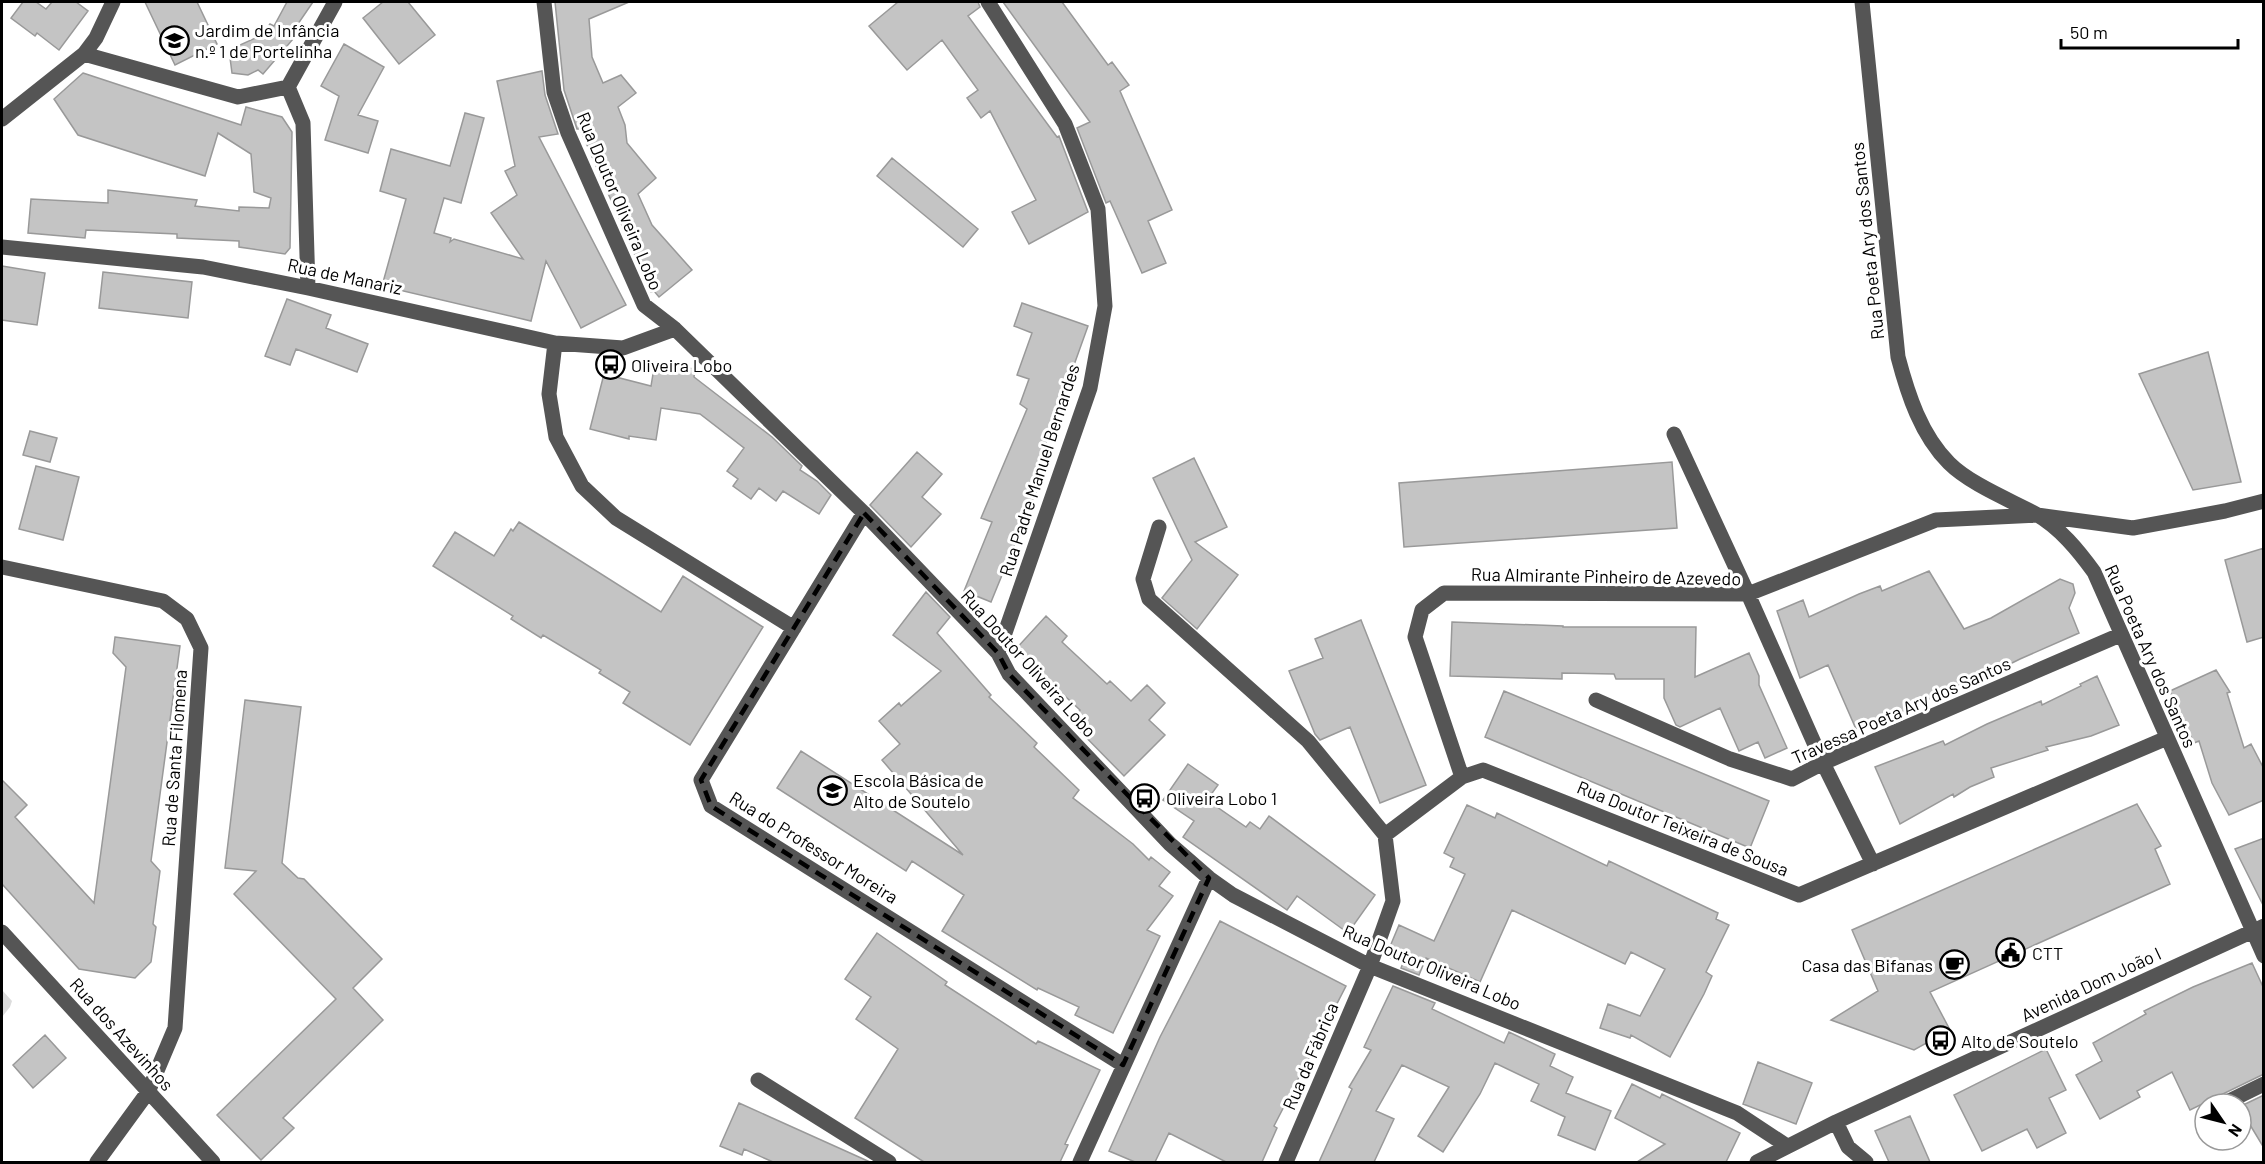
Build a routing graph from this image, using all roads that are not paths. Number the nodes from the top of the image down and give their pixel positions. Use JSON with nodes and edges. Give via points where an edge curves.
{"nodes":[{"id":1,"x":113,"y":2,"type":"edge"},
{"id":2,"x":335,"y":2,"type":"edge"},
{"id":3,"x":544,"y":2,"type":"edge"},
{"id":4,"x":988,"y":2,"type":"edge"},
{"id":5,"x":1862,"y":2,"type":"edge"},
{"id":6,"x":84,"y":54,"type":"junction"},
{"id":7,"x":288,"y":87,"type":"junction"},
{"id":8,"x":2,"y":119,"type":"edge"},
{"id":9,"x":2,"y":247,"type":"edge"},
{"id":10,"x":308,"y":288,"type":"junction"},
{"id":11,"x":675,"y":329,"type":"junction"},
{"id":12,"x":555,"y":343,"type":"junction"},
{"id":13,"x":1674,"y":434,"type":"dead end"},
{"id":14,"x":2264,"y":501,"type":"edge"},
{"id":15,"x":864,"y":513,"type":"junction"},
{"id":16,"x":2037,"y":515,"type":"junction"},
{"id":17,"x":1159,"y":527,"type":"dead end"},
{"id":18,"x":2,"y":567,"type":"edge"},
{"id":19,"x":1748,"y":594,"type":"junction"},
{"id":20,"x":794,"y":628,"type":"junction"},
{"id":21,"x":2120,"y":635,"type":"junction"},
{"id":22,"x":998,"y":653,"type":"junction"},
{"id":23,"x":1596,"y":700,"type":"dead end"},
{"id":24,"x":2167,"y":738,"type":"junction"},
{"id":25,"x":1823,"y":763,"type":"junction"},
{"id":26,"x":1462,"y":777,"type":"junction"},
{"id":27,"x":1385,"y":835,"type":"junction"},
{"id":28,"x":1873,"y":864,"type":"junction"},
{"id":29,"x":1209,"y":878,"type":"junction"},
{"id":30,"x":2258,"y":929,"type":"edge"},
{"id":31,"x":2,"y":932,"type":"edge"},
{"id":32,"x":2264,"y":956,"type":"edge"},
{"id":33,"x":1371,"y":966,"type":"junction"},
{"id":34,"x":1123,"y":1065,"type":"junction"},
{"id":35,"x":758,"y":1080,"type":"dead end"},
{"id":36,"x":2264,"y":1084,"type":"edge"},
{"id":37,"x":148,"y":1092,"type":"junction"},
{"id":38,"x":2248,"y":1092,"type":"edge"},
{"id":39,"x":1836,"y":1122,"type":"junction"},
{"id":40,"x":1787,"y":1146,"type":"junction"},
{"id":41,"x":97,"y":1162,"type":"edge"},
{"id":42,"x":213,"y":1162,"type":"edge"},
{"id":43,"x":889,"y":1162,"type":"edge"},
{"id":44,"x":1080,"y":1162,"type":"edge"},
{"id":45,"x":1286,"y":1162,"type":"edge"},
{"id":46,"x":1757,"y":1162,"type":"edge"},
{"id":47,"x":1866,"y":1162,"type":"edge"}],
"edges":[{"from":1,"to":6,"type":"street"},
{"from":2,"to":7,"type":"street"},
{"from":3,"to":11,"type":"street","name":"Rua Doutor Oliveira Lobo","via":[[554,92],[568,133],[644,305]]},
{"from":4,"to":22,"type":"street","name":"Rua Padre Manuel Bernardes","via":[[1065,124],[1098,209],[1105,306],[1090,388]]},
{"from":5,"to":16,"type":"street","name":"Rua Poeta Ary dos Santos","via":[[1898,357],[1907,388],[1924,429],[1951,465]]},
{"from":6,"to":7,"type":"street","via":[[238,96]]},
{"from":6,"to":8,"type":"street"},
{"from":7,"to":10,"type":"street","via":[[303,123]]},
{"from":9,"to":10,"type":"street","name":"Rua de Manariz","via":[[203,267]]},
{"from":10,"to":12,"type":"street","name":"Rua de Manariz"},
{"from":11,"to":12,"type":"street","name":"Rua de Manariz","via":[[623,348]]},
{"from":11,"to":15,"type":"street","name":"Rua Doutor Oliveira Lobo"},
{"from":12,"to":20,"type":"street","via":[[549,394],[556,437],[582,486],[616,518]]},
{"from":13,"to":19,"type":"street"},
{"from":14,"to":16,"type":"street","via":[[2133,528]]},
{"from":15,"to":20,"type":"street","name":"Rua do Professor Moreira"},
{"from":15,"to":22,"type":"street","name":"Rua Doutor Oliveira Lobo"},
{"from":16,"to":19,"type":"street","via":[[1936,520]]},
{"from":16,"to":21,"type":"street","name":"Rua Poeta Ary dos Santos","via":[[2075,546],[2094,572]]},
{"from":17,"to":27,"type":"street","via":[[1143,579],[1149,599],[1308,741]]},
{"from":18,"to":37,"type":"street","name":"Rua de Santa Filomena","via":[[163,602],[187,619],[201,648],[175,1028]]},
{"from":19,"to":25,"type":"street","name":"Rua Almirante Pinheiro de Azevedo"},
{"from":19,"to":26,"type":"street","name":"Rua Almirante Pinheiro de Azevedo","via":[[1444,593],[1422,610],[1415,637]]},
{"from":20,"to":34,"type":"street","name":"Rua do Professor Moreira","via":[[701,780],[711,806]]},
{"from":21,"to":24,"type":"street","name":"Rua Poeta Ary dos Santos"},
{"from":21,"to":25,"type":"street","name":"Travessa Poeta Ary dos Santos"},
{"from":22,"to":29,"type":"street","name":"Rua Doutor Oliveira Lobo","via":[[1009,674],[1170,844]]},
{"from":23,"to":25,"type":"street","name":"Travessa Poeta Ary dos Santos","via":[[1730,759],[1792,779]]},
{"from":24,"to":28,"type":"street","name":"Rua Doutor Teixeira de Sousa"},
{"from":24,"to":30,"type":"street","name":"Rua Poeta Ary dos Santos"},
{"from":25,"to":28,"type":"street","name":"Rua Almirante Pinheiro de Azevedo"},
{"from":26,"to":27,"type":"street","name":"Rua Doutor Teixeira de Sousa"},
{"from":26,"to":28,"type":"street","name":"Rua Doutor Teixeira de Sousa","via":[[1483,770],[1799,895]]},
{"from":27,"to":33,"type":"street","via":[[1393,901]]},
{"from":29,"to":33,"type":"street","name":"Rua Doutor Oliveira Lobo","via":[[1233,895]]},
{"from":29,"to":34,"type":"street"},
{"from":30,"to":32,"type":"street","name":"Rua Poeta Ary dos Santos"},
{"from":30,"to":39,"type":"street","name":"Avenida Dom João I"},
{"from":31,"to":37,"type":"street","name":"Rua dos Azevinhos"},
{"from":33,"to":40,"type":"street","name":"Rua Doutor Oliveira Lobo","via":[[1737,1113]]},
{"from":33,"to":45,"type":"street","name":"Rua da Fábrica"},
{"from":34,"to":44,"type":"street"},
{"from":35,"to":43,"type":"street"},
{"from":36,"to":38,"type":"street"},
{"from":37,"to":41,"type":"street","name":"Rua de Santa Filomena"},
{"from":37,"to":42,"type":"street","name":"Rua dos Azevinhos"},
{"from":39,"to":40,"type":"street","name":"Avenida Dom João I"},
{"from":39,"to":47,"type":"street","via":[[1848,1147]]},
{"from":40,"to":46,"type":"street","name":"Avenida Dom João I"}]}
